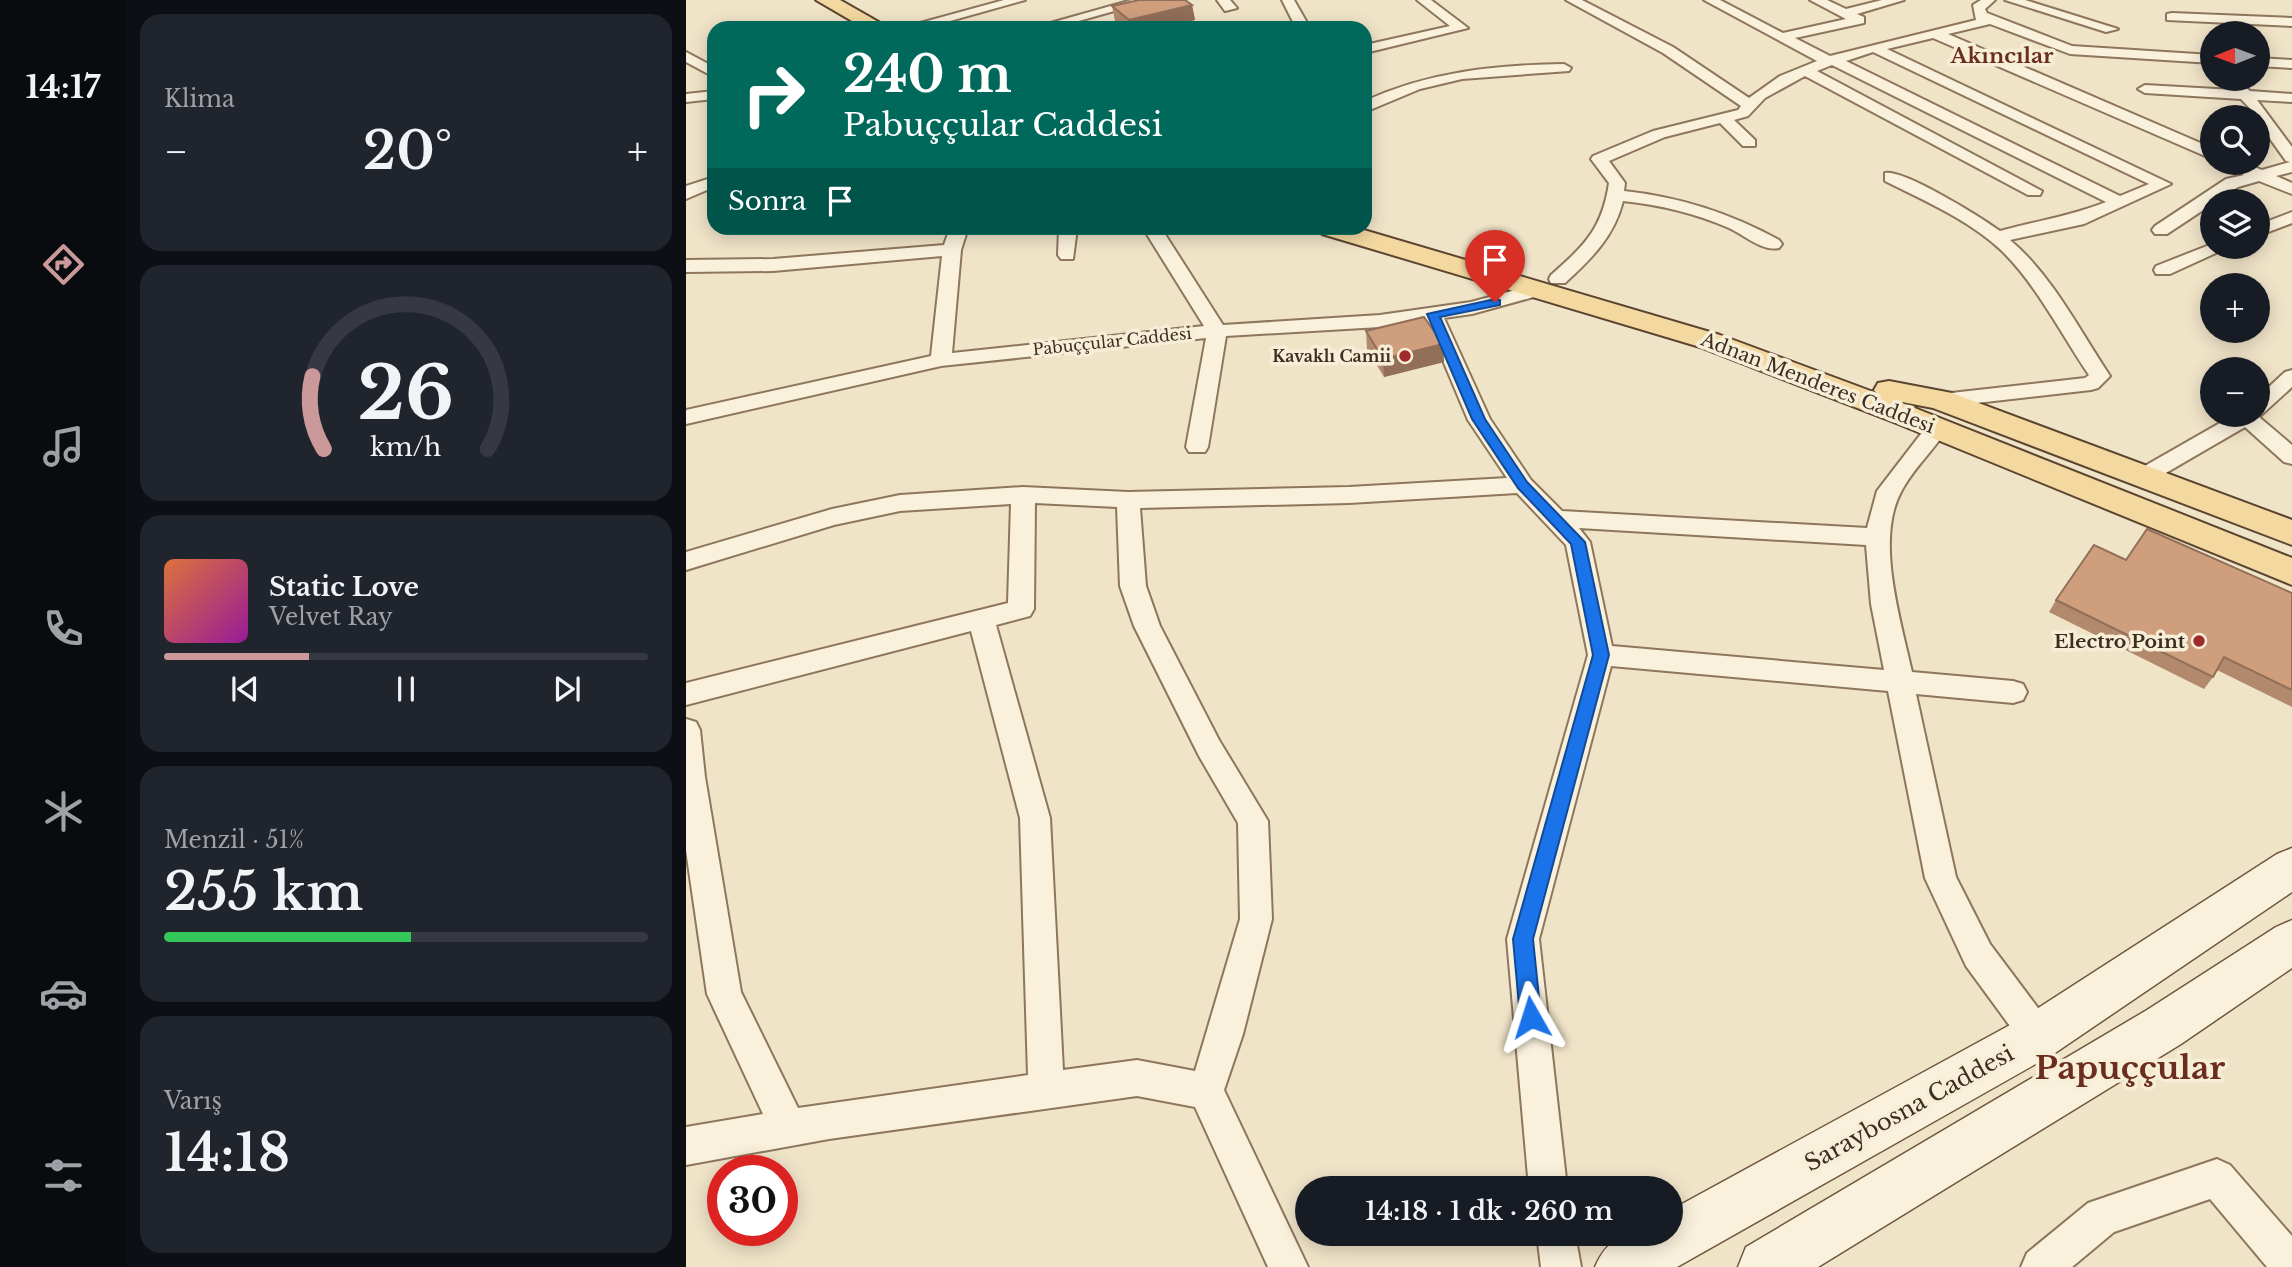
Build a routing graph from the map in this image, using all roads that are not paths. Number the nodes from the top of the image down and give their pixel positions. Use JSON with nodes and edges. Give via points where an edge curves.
{"nodes":[{"id":1,"x":1019,"y":0,"type":"edge"},
{"id":2,"x":1147,"y":0,"type":"edge"},
{"id":3,"x":1288,"y":0,"type":"edge"},
{"id":4,"x":1423,"y":0,"type":"edge"},
{"id":5,"x":1572,"y":0,"type":"edge"},
{"id":6,"x":1710,"y":0,"type":"edge"},
{"id":7,"x":1816,"y":0,"type":"edge"},
{"id":8,"x":1898,"y":0,"type":"edge"},
{"id":9,"x":1989,"y":0,"type":"edge"},
{"id":10,"x":2011,"y":0,"type":"edge"},
{"id":11,"x":816,"y":3,"type":"edge"},
{"id":12,"x":2156,"y":11,"type":"dead end"},
{"id":13,"x":1845,"y":13,"type":"junction"},
{"id":14,"x":1090,"y":14,"type":"junction"},
{"id":15,"x":1982,"y":16,"type":"junction"},
{"id":16,"x":2172,"y":17,"type":"junction"},
{"id":17,"x":839,"y":21,"type":"edge"},
{"id":18,"x":861,"y":21,"type":"edge"},
{"id":19,"x":936,"y":21,"type":"edge"},
{"id":20,"x":1065,"y":21,"type":"edge"},
{"id":21,"x":1098,"y":21,"type":"edge"},
{"id":22,"x":1299,"y":21,"type":"edge"},
{"id":23,"x":2292,"y":22,"type":"edge"},
{"id":24,"x":2111,"y":29,"type":"dead end"},
{"id":25,"x":1936,"y":34,"type":"junction"},
{"id":26,"x":2200,"y":35,"type":"edge"},
{"id":27,"x":2292,"y":35,"type":"edge"},
{"id":28,"x":2270,"y":36,"type":"edge"},
{"id":29,"x":1782,"y":37,"type":"junction"},
{"id":30,"x":1372,"y":48,"type":"edge"},
{"id":31,"x":1877,"y":49,"type":"junction"},
{"id":32,"x":686,"y":56,"type":"edge"},
{"id":33,"x":2200,"y":58,"type":"edge"},
{"id":34,"x":1830,"y":61,"type":"junction"},
{"id":35,"x":2270,"y":63,"type":"edge"},
{"id":36,"x":2292,"y":64,"type":"edge"},
{"id":37,"x":707,"y":67,"type":"edge"},
{"id":38,"x":1564,"y":68,"type":"dead end"},
{"id":39,"x":1804,"y":70,"type":"junction"},
{"id":40,"x":2145,"y":89,"type":"dead end"},
{"id":41,"x":2242,"y":91,"type":"edge"},
{"id":42,"x":2245,"y":95,"type":"junction"},
{"id":43,"x":707,"y":96,"type":"edge"},
{"id":44,"x":686,"y":98,"type":"edge"},
{"id":45,"x":2292,"y":98,"type":"edge"},
{"id":46,"x":1372,"y":104,"type":"edge"},
{"id":47,"x":1748,"y":104,"type":"junction"},
{"id":48,"x":1723,"y":118,"type":"junction"},
{"id":49,"x":2284,"y":136,"type":"edge"},
{"id":50,"x":1749,"y":144,"type":"dead end"},
{"id":51,"x":2200,"y":149,"type":"edge"},
{"id":52,"x":2292,"y":158,"type":"edge"},
{"id":53,"x":2292,"y":167,"type":"edge"},
{"id":54,"x":2270,"y":172,"type":"edge"},
{"id":55,"x":2259,"y":175,"type":"joint"},
{"id":56,"x":1891,"y":177,"type":"dead end"},
{"id":57,"x":707,"y":184,"type":"edge"},
{"id":58,"x":2292,"y":189,"type":"edge"},
{"id":59,"x":2034,"y":191,"type":"dead end"},
{"id":60,"x":686,"y":194,"type":"edge"},
{"id":61,"x":1616,"y":195,"type":"junction"},
{"id":62,"x":2119,"y":202,"type":"junction"},
{"id":63,"x":2292,"y":217,"type":"edge"},
{"id":64,"x":1372,"y":225,"type":"edge"},
{"id":65,"x":2270,"y":226,"type":"edge"},
{"id":66,"x":2161,"y":230,"type":"dead end"},
{"id":67,"x":957,"y":235,"type":"edge"},
{"id":68,"x":1068,"y":235,"type":"edge"},
{"id":69,"x":1156,"y":235,"type":"edge"},
{"id":70,"x":1358,"y":235,"type":"edge"},
{"id":71,"x":1996,"y":238,"type":"junction"},
{"id":72,"x":1773,"y":244,"type":"dead end"},
{"id":73,"x":952,"y":250,"type":"junction"},
{"id":74,"x":1067,"y":255,"type":"dead end"},
{"id":75,"x":2200,"y":255,"type":"edge"},
{"id":76,"x":686,"y":267,"type":"edge"},
{"id":77,"x":2163,"y":270,"type":"dead end"},
{"id":78,"x":1550,"y":284,"type":"junction"},
{"id":79,"x":1433,"y":314,"type":"junction"},
{"id":80,"x":1217,"y":331,"type":"junction"},
{"id":81,"x":941,"y":360,"type":"junction"},
{"id":82,"x":2292,"y":376,"type":"edge"},
{"id":83,"x":1879,"y":388,"type":"junction"},
{"id":84,"x":2270,"y":396,"type":"edge"},
{"id":85,"x":1928,"y":416,"type":"junction"},
{"id":86,"x":687,"y":424,"type":"edge"},
{"id":87,"x":2229,"y":427,"type":"edge"},
{"id":88,"x":2263,"y":427,"type":"edge"},
{"id":89,"x":1197,"y":447,"type":"dead end"},
{"id":90,"x":2292,"y":457,"type":"edge"},
{"id":91,"x":2144,"y":476,"type":"junction"},
{"id":92,"x":1522,"y":485,"type":"junction"},
{"id":93,"x":1023,"y":495,"type":"junction"},
{"id":94,"x":1128,"y":499,"type":"junction"},
{"id":95,"x":1556,"y":519,"type":"junction"},
{"id":96,"x":2292,"y":533,"type":"edge"},
{"id":97,"x":1878,"y":537,"type":"junction"},
{"id":98,"x":2292,"y":554,"type":"edge"},
{"id":99,"x":686,"y":561,"type":"edge"},
{"id":100,"x":2292,"y":572,"type":"edge"},
{"id":101,"x":2292,"y":590,"type":"edge"},
{"id":102,"x":981,"y":619,"type":"junction"},
{"id":103,"x":1601,"y":655,"type":"junction"},
{"id":104,"x":1901,"y":682,"type":"junction"},
{"id":105,"x":2013,"y":692,"type":"dead end"},
{"id":106,"x":686,"y":694,"type":"edge"},
{"id":107,"x":686,"y":730,"type":"edge"},
{"id":108,"x":688,"y":778,"type":"edge"},
{"id":109,"x":2292,"y":868,"type":"edge"},
{"id":110,"x":2292,"y":942,"type":"edge"},
{"id":111,"x":2038,"y":1036,"type":"junction"},
{"id":112,"x":1046,"y":1091,"type":"junction"},
{"id":113,"x":1206,"y":1091,"type":"junction"},
{"id":114,"x":788,"y":1128,"type":"junction"},
{"id":115,"x":686,"y":1146,"type":"edge"},
{"id":116,"x":1547,"y":1176,"type":"edge"},
{"id":117,"x":1558,"y":1246,"type":"edge"},
{"id":118,"x":1779,"y":1262,"type":"edge"},
{"id":119,"x":2292,"y":1266,"type":"edge"},
{"id":120,"x":1288,"y":1267,"type":"edge"},
{"id":121,"x":1561,"y":1267,"type":"edge"},
{"id":122,"x":1623,"y":1267,"type":"edge"},
{"id":123,"x":2040,"y":1267,"type":"edge"}],
"edges":[{"from":1,"to":19,"type":"street"},
{"from":2,"to":14,"type":"street"},
{"from":3,"to":22,"type":"street"},
{"from":4,"to":30,"type":"street","via":[[1461,29]]},
{"from":5,"to":47,"type":"street","via":[[1668,50]]},
{"from":6,"to":29,"type":"street"},
{"from":7,"to":13,"type":"street"},
{"from":8,"to":13,"type":"street"},
{"from":9,"to":15,"type":"street","via":[[1978,8]]},
{"from":10,"to":24,"type":"street"},
{"from":11,"to":17,"type":"main road"},
{"from":11,"to":18,"type":"main road"},
{"from":12,"to":16,"type":"street"},
{"from":13,"to":29,"type":"street","via":[[1859,20]]},
{"from":14,"to":20,"type":"street"},
{"from":14,"to":21,"type":"street"},
{"from":15,"to":25,"type":"street","via":[[1984,22]]},
{"from":15,"to":33,"type":"street","via":[[2070,50]]},
{"from":16,"to":23,"type":"street"},
{"from":16,"to":26,"type":"street"},
{"from":25,"to":31,"type":"street"},
{"from":25,"to":51,"type":"street"},
{"from":27,"to":28,"type":"street"},
{"from":29,"to":34,"type":"street"},
{"from":31,"to":34,"type":"street"},
{"from":31,"to":62,"type":"street","via":[[2163,184]]},
{"from":32,"to":37,"type":"street"},
{"from":34,"to":39,"type":"street"},
{"from":34,"to":62,"type":"street"},
{"from":35,"to":36,"type":"street"},
{"from":38,"to":46,"type":"street","via":[[1458,73]]},
{"from":39,"to":47,"type":"street"},
{"from":39,"to":59,"type":"street"},
{"from":40,"to":42,"type":"street"},
{"from":41,"to":42,"type":"street"},
{"from":42,"to":45,"type":"street"},
{"from":42,"to":49,"type":"street"},
{"from":43,"to":44,"type":"street"},
{"from":47,"to":48,"type":"street","via":[[1743,113]]},
{"from":48,"to":50,"type":"street"},
{"from":48,"to":61,"type":"street","via":[[1659,134],[1599,159],[1617,183]]},
{"from":49,"to":52,"type":"street"},
{"from":53,"to":54,"type":"street"},
{"from":55,"to":58,"type":"street"},
{"from":55,"to":66,"type":"street","via":[[2232,183]]},
{"from":56,"to":71,"type":"street"},
{"from":57,"to":60,"type":"street"},
{"from":61,"to":72,"type":"street","via":[[1670,200],[1736,222]]},
{"from":61,"to":78,"type":"street","via":[[1614,211],[1595,245]]},
{"from":62,"to":71,"type":"street","via":[[2078,220]]},
{"from":63,"to":65,"type":"street"},
{"from":64,"to":78,"type":"main road","name":"Adnan Menderes Caddesi"},
{"from":67,"to":73,"type":"street"},
{"from":68,"to":74,"type":"street"},
{"from":69,"to":80,"type":"street"},
{"from":70,"to":78,"type":"main road","name":"Adnan Menderes Caddesi"},
{"from":71,"to":85,"type":"street","via":[[2021,260],[2100,376],[2091,383]]},
{"from":73,"to":76,"type":"street","via":[[773,265]]},
{"from":73,"to":81,"type":"street"},
{"from":75,"to":77,"type":"street"},
{"from":78,"to":79,"type":"street","name":"Pabuççular Caddesi","via":[[1472,308]]},
{"from":78,"to":83,"type":"main road","name":"Adnan Menderes Caddesi","via":[[1674,314]]},
{"from":78,"to":85,"type":"main road","name":"Adnan Menderes Caddesi"},
{"from":79,"to":80,"type":"street","name":"Pabuççular Caddesi"},
{"from":79,"to":92,"type":"street","via":[[1479,419]]},
{"from":80,"to":81,"type":"street","name":"Pabuççular Caddesi"},
{"from":80,"to":89,"type":"street"},
{"from":81,"to":86,"type":"street","name":"Pabuççular Caddesi"},
{"from":82,"to":84,"type":"street"},
{"from":83,"to":85,"type":"main road"},
{"from":83,"to":98,"type":"main road","name":"Adnan Menderes Caddesi"},
{"from":85,"to":91,"type":"main road"},
{"from":85,"to":97,"type":"street","via":[[1889,491]]},
{"from":85,"to":100,"type":"main road","name":"Adnan Menderes Caddesi"},
{"from":85,"to":101,"type":"main road","via":[[2049,488]]},
{"from":87,"to":91,"type":"street"},
{"from":88,"to":90,"type":"street"},
{"from":91,"to":96,"type":"main road"},
{"from":92,"to":94,"type":"street","via":[[1349,495]]},
{"from":92,"to":95,"type":"street"},
{"from":93,"to":94,"type":"street"},
{"from":93,"to":99,"type":"street","via":[[900,503],[832,517]]},
{"from":93,"to":102,"type":"street","via":[[1021,609]]},
{"from":94,"to":113,"type":"street","via":[[1133,586],[1147,626],[1209,748],[1253,821],[1256,919]]},
{"from":95,"to":97,"type":"street"},
{"from":95,"to":103,"type":"street","via":[[1578,542]]},
{"from":97,"to":104,"type":"street","via":[[1884,604]]},
{"from":102,"to":106,"type":"street"},
{"from":102,"to":112,"type":"street","via":[[1035,818]]},
{"from":103,"to":104,"type":"street"},
{"from":103,"to":116,"type":"street","via":[[1523,939]]},
{"from":104,"to":105,"type":"street"},
{"from":104,"to":111,"type":"street","via":[[1941,878],[1978,955]]},
{"from":107,"to":108,"type":"street"},
{"from":108,"to":114,"type":"street","via":[[724,994]]},
{"from":109,"to":111,"type":"main road","name":"Saraybosna Caddesi"},
{"from":110,"to":118,"type":"main road","via":[[2164,1027]]},
{"from":111,"to":122,"type":"main road","name":"Saraybosna Caddesi"},
{"from":112,"to":113,"type":"street","via":[[1137,1078]]},
{"from":112,"to":114,"type":"street"},
{"from":113,"to":120,"type":"street"},
{"from":114,"to":115,"type":"street"},
{"from":117,"to":121,"type":"street"},
{"from":119,"to":123,"type":"street","via":[[2217,1178],[2102,1217]]}]}
